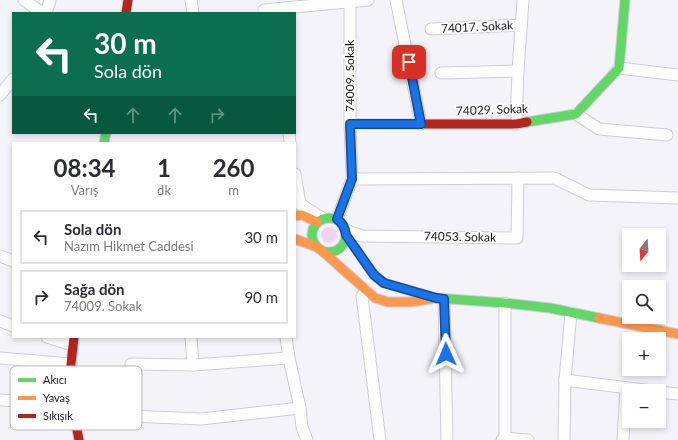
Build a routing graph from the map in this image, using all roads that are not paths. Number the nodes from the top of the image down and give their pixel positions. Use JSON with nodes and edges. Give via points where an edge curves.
{"nodes":[{"id":1,"x":24,"y":0,"type":"edge"},
{"id":2,"x":50,"y":0,"type":"edge"},
{"id":3,"x":128,"y":0,"type":"edge"},
{"id":4,"x":190,"y":0,"type":"edge"},
{"id":5,"x":368,"y":0,"type":"edge"},
{"id":6,"x":396,"y":0,"type":"edge"},
{"id":7,"x":524,"y":0,"type":"edge"},
{"id":8,"x":625,"y":0,"type":"edge"},
{"id":9,"x":350,"y":2,"type":"junction"},
{"id":10,"x":264,"y":8,"type":"edge"},
{"id":11,"x":41,"y":12,"type":"edge"},
{"id":12,"x":46,"y":12,"type":"edge"},
{"id":13,"x":126,"y":12,"type":"edge"},
{"id":14,"x":193,"y":12,"type":"edge"},
{"id":15,"x":521,"y":25,"type":"junction"},
{"id":16,"x":430,"y":29,"type":"dead end"},
{"id":17,"x":619,"y":68,"type":"junction"},
{"id":18,"x":518,"y":71,"type":"junction"},
{"id":19,"x":441,"y":73,"type":"dead end"},
{"id":20,"x":678,"y":75,"type":"edge"},
{"id":21,"x":12,"y":80,"type":"edge"},
{"id":22,"x":0,"y":95,"type":"edge"},
{"id":23,"x":576,"y":114,"type":"junction"},
{"id":24,"x":350,"y":124,"type":"junction"},
{"id":25,"x":421,"y":124,"type":"junction"},
{"id":26,"x":516,"y":124,"type":"junction"},
{"id":27,"x":667,"y":135,"type":"dead end"},
{"id":28,"x":518,"y":178,"type":"junction"},
{"id":29,"x":352,"y":179,"type":"junction"},
{"id":30,"x":296,"y":180,"type":"edge"},
{"id":31,"x":678,"y":198,"type":"edge"},
{"id":32,"x":296,"y":216,"type":"edge"},
{"id":33,"x":337,"y":219,"type":"junction"},
{"id":34,"x":320,"y":220,"type":"junction"},
{"id":35,"x":346,"y":232,"type":"junction"},
{"id":36,"x":296,"y":239,"type":"edge"},
{"id":37,"x":319,"y":249,"type":"junction"},
{"id":38,"x":0,"y":256,"type":"edge"},
{"id":39,"x":12,"y":260,"type":"edge"},
{"id":40,"x":366,"y":291,"type":"junction"},
{"id":41,"x":440,"y":299,"type":"junction"},
{"id":42,"x":505,"y":303,"type":"junction"},
{"id":43,"x":571,"y":313,"type":"junction"},
{"id":44,"x":0,"y":321,"type":"edge"},
{"id":45,"x":12,"y":326,"type":"edge"},
{"id":46,"x":678,"y":334,"type":"edge"},
{"id":47,"x":54,"y":338,"type":"edge"},
{"id":48,"x":191,"y":338,"type":"edge"},
{"id":49,"x":286,"y":338,"type":"edge"},
{"id":50,"x":73,"y":341,"type":"edge"},
{"id":51,"x":0,"y":358,"type":"edge"},
{"id":52,"x":289,"y":358,"type":"junction"},
{"id":53,"x":71,"y":364,"type":"joint"},
{"id":54,"x":131,"y":364,"type":"dead end"},
{"id":55,"x":193,"y":364,"type":"junction"},
{"id":56,"x":565,"y":380,"type":"junction"},
{"id":57,"x":622,"y":387,"type":"edge"},
{"id":58,"x":666,"y":393,"type":"edge"},
{"id":59,"x":678,"y":394,"type":"edge"},
{"id":60,"x":0,"y":400,"type":"edge"},
{"id":61,"x":10,"y":401,"type":"edge"},
{"id":62,"x":300,"y":408,"type":"junction"},
{"id":63,"x":142,"y":417,"type":"edge"},
{"id":64,"x":624,"y":428,"type":"edge"},
{"id":65,"x":77,"y":430,"type":"edge"},
{"id":66,"x":79,"y":440,"type":"edge"},
{"id":67,"x":307,"y":440,"type":"edge"},
{"id":68,"x":380,"y":440,"type":"edge"},
{"id":69,"x":447,"y":440,"type":"edge"},
{"id":70,"x":504,"y":440,"type":"edge"},
{"id":71,"x":528,"y":440,"type":"edge"},
{"id":72,"x":564,"y":440,"type":"edge"},
{"id":73,"x":623,"y":440,"type":"edge"}],
"edges":[{"from":1,"to":11,"type":"street"},
{"from":2,"to":12,"type":"street"},
{"from":3,"to":13,"type":"main road"},
{"from":4,"to":14,"type":"street"},
{"from":5,"to":9,"type":"street"},
{"from":6,"to":25,"type":"street"},
{"from":7,"to":15,"type":"street"},
{"from":8,"to":17,"type":"main road"},
{"from":9,"to":10,"type":"street"},
{"from":9,"to":24,"type":"street","name":"74009. Sokak"},
{"from":15,"to":16,"type":"street","name":"74017. Sokak"},
{"from":15,"to":18,"type":"street","name":"74017. Sokak"},
{"from":17,"to":20,"type":"street"},
{"from":17,"to":23,"type":"main road"},
{"from":18,"to":19,"type":"street"},
{"from":18,"to":26,"type":"street","name":"74017. Sokak"},
{"from":21,"to":22,"type":"street"},
{"from":23,"to":26,"type":"main road","name":"74029. Sokak"},
{"from":23,"to":27,"type":"street","via":[[599,129]]},
{"from":24,"to":25,"type":"main road","name":"74029. Sokak"},
{"from":24,"to":29,"type":"street","name":"74009. Sokak"},
{"from":25,"to":26,"type":"main road","name":"74029. Sokak"},
{"from":28,"to":29,"type":"street"},
{"from":28,"to":31,"type":"street","via":[[554,178],[589,195]]},
{"from":28,"to":35,"type":"street","name":"74053. Sokak","via":[[517,238],[362,236]]},
{"from":29,"to":33,"type":"street","name":"74009. Sokak"},
{"from":30,"to":34,"type":"street","via":[[300,204]]},
{"from":32,"to":34,"type":"main road"},
{"from":33,"to":34,"type":"main road","via":[[328,217]]},
{"from":33,"to":35,"type":"main road","via":[[343,224]]},
{"from":34,"to":37,"type":"main road","via":[[312,231],[313,242]]},
{"from":35,"to":37,"type":"main road","via":[[345,241],[338,250],[327,252]]},
{"from":35,"to":41,"type":"main road","via":[[374,275],[384,283]]},
{"from":36,"to":37,"type":"main road"},
{"from":37,"to":40,"type":"main road"},
{"from":38,"to":39,"type":"street"},
{"from":40,"to":41,"type":"main road","via":[[375,298],[388,302]]},
{"from":40,"to":68,"type":"street","via":[[362,296]]},
{"from":41,"to":42,"type":"main road"},
{"from":41,"to":69,"type":"street"},
{"from":42,"to":43,"type":"main road"},
{"from":42,"to":70,"type":"street"},
{"from":43,"to":46,"type":"main road"},
{"from":43,"to":56,"type":"street"},
{"from":44,"to":45,"type":"street"},
{"from":47,"to":50,"type":"street"},
{"from":48,"to":55,"type":"street"},
{"from":49,"to":52,"type":"street"},
{"from":50,"to":53,"type":"main road"},
{"from":51,"to":53,"type":"street"},
{"from":52,"to":55,"type":"street"},
{"from":52,"to":62,"type":"street"},
{"from":54,"to":55,"type":"street"},
{"from":56,"to":57,"type":"street"},
{"from":56,"to":72,"type":"street"},
{"from":58,"to":59,"type":"street"},
{"from":60,"to":61,"type":"street"},
{"from":62,"to":63,"type":"street","via":[[201,419]]},
{"from":62,"to":67,"type":"street","via":[[302,427]]},
{"from":64,"to":73,"type":"street"},
{"from":65,"to":66,"type":"main road"},
{"from":70,"to":71,"type":"street"}]}
